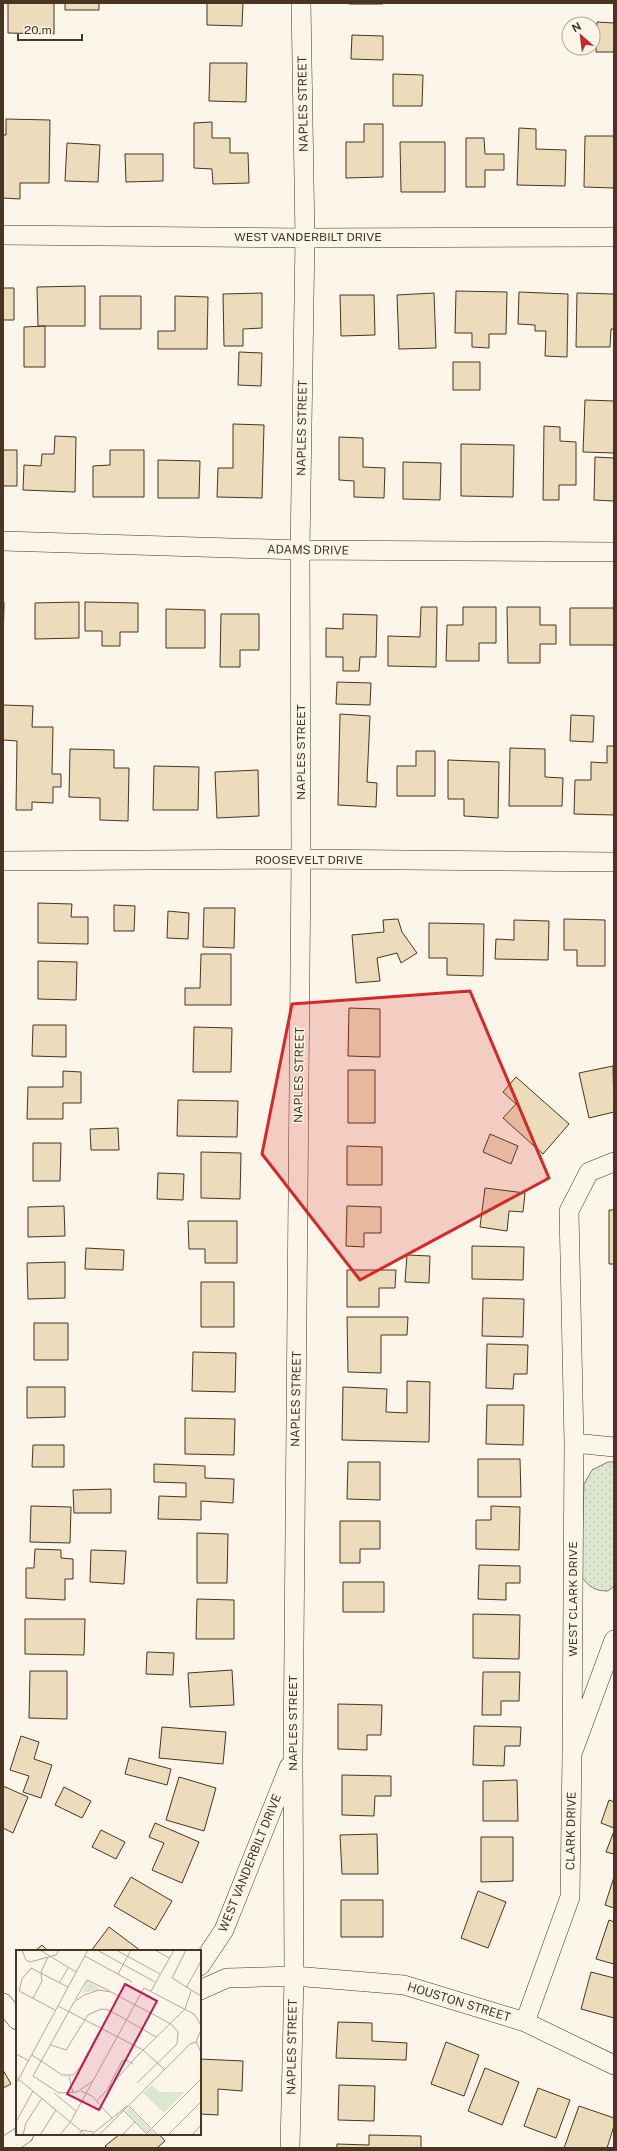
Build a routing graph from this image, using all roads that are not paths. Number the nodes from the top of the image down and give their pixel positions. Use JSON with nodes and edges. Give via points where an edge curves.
{"nodes":[{"id":1,"x":300,"y":3,"type":"edge"},
{"id":2,"x":3,"y":235,"type":"edge"},
{"id":3,"x":614,"y":237,"type":"edge"},
{"id":4,"x":305,"y":238,"type":"junction"},
{"id":5,"x":3,"y":541,"type":"edge"},
{"id":6,"x":300,"y":550,"type":"junction"},
{"id":7,"x":614,"y":552,"type":"edge"},
{"id":8,"x":301,"y":860,"type":"junction"},
{"id":9,"x":3,"y":861,"type":"edge"},
{"id":10,"x":614,"y":862,"type":"edge"},
{"id":11,"x":614,"y":1162,"type":"edge"},
{"id":12,"x":574,"y":1443,"type":"junction"},
{"id":13,"x":614,"y":1447,"type":"edge"},
{"id":14,"x":614,"y":1640,"type":"edge"},
{"id":15,"x":572,"y":1754,"type":"junction"},
{"id":16,"x":292,"y":1757,"type":"junction"},
{"id":17,"x":201,"y":1964,"type":"edge"},
{"id":18,"x":294,"y":1976,"type":"junction"},
{"id":19,"x":201,"y":1990,"type":"edge"},
{"id":20,"x":3,"y":2003,"type":"edge"},
{"id":21,"x":16,"y":2019,"type":"edge"},
{"id":22,"x":525,"y":2022,"type":"junction"},
{"id":23,"x":614,"y":2065,"type":"edge"},
{"id":24,"x":23,"y":2135,"type":"edge"},
{"id":25,"x":4,"y":2148,"type":"edge"},
{"id":26,"x":290,"y":2148,"type":"edge"}],
"edges":[{"from":1,"to":4,"type":"street","name":"NAPLES STREET"},
{"from":2,"to":4,"type":"street","name":"WEST VANDERBILT DRIVE"},
{"from":3,"to":4,"type":"street","name":"WEST VANDERBILT DRIVE"},
{"from":4,"to":6,"type":"street","name":"NAPLES STREET"},
{"from":5,"to":6,"type":"street","name":"ADAMS DRIVE"},
{"from":6,"to":7,"type":"street","name":"ADAMS DRIVE"},
{"from":6,"to":8,"type":"street","name":"NAPLES STREET"},
{"from":8,"to":9,"type":"street","name":"ROOSEVELT DRIVE"},
{"from":8,"to":10,"type":"street","name":"ROOSEVELT DRIVE"},
{"from":8,"to":16,"type":"street","name":"NAPLES STREET"},
{"from":11,"to":12,"type":"street","name":"WEST CLARK DRIVE","via":[[588,1172],[569,1211]]},
{"from":12,"to":13,"type":"street"},
{"from":12,"to":15,"type":"street","name":"WEST CLARK DRIVE"},
{"from":14,"to":15,"type":"street","name":"CLARK DRIVE"},
{"from":15,"to":22,"type":"street","name":"CLARK DRIVE","via":[[570,1897]]},
{"from":16,"to":17,"type":"street","name":"WEST VANDERBILT DRIVE","via":[[224,1930]]},
{"from":16,"to":18,"type":"street","name":"NAPLES STREET"},
{"from":18,"to":19,"type":"street","name":"HOUSTON STREET","via":[[227,1978]]},
{"from":18,"to":22,"type":"street","name":"HOUSTON STREET","via":[[404,1985]]},
{"from":18,"to":26,"type":"street","name":"NAPLES STREET"},
{"from":20,"to":21,"type":"street"},
{"from":22,"to":23,"type":"street","name":"HOUSTON STREET"},
{"from":24,"to":25,"type":"street"}]}
